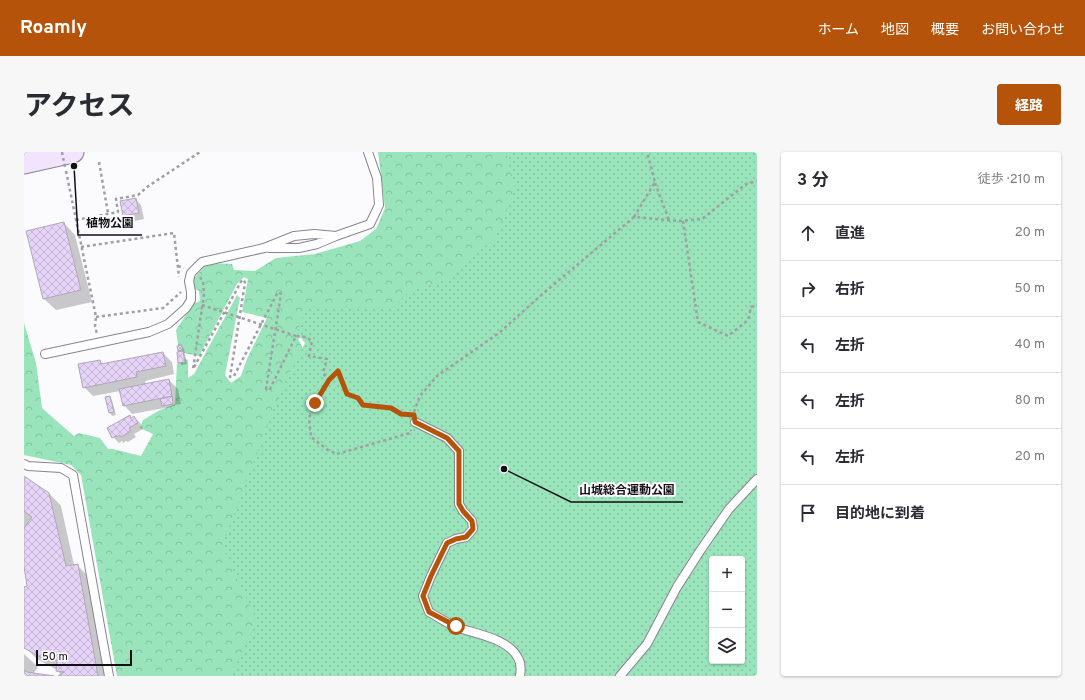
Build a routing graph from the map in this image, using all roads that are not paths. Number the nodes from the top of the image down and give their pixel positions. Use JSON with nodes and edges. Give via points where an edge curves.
{"nodes":[{"id":1,"x":368,"y":152,"type":"edge"},
{"id":2,"x":69,"y":160,"type":"edge"},
{"id":3,"x":24,"y":163,"type":"edge"},
{"id":4,"x":336,"y":236,"type":"junction"},
{"id":5,"x":264,"y":248,"type":"junction"},
{"id":6,"x":45,"y":354,"type":"dead end"},
{"id":7,"x":415,"y":422,"type":"road end"},
{"id":8,"x":24,"y":464,"type":"edge"},
{"id":9,"x":757,"y":479,"type":"edge"},
{"id":10,"x":109,"y":676,"type":"edge"},
{"id":11,"x":520,"y":676,"type":"edge"},
{"id":12,"x":620,"y":676,"type":"edge"}],
"edges":[{"from":1,"to":4,"type":"lane","via":[[377,178],[379,205],[370,224]]},
{"from":2,"to":3,"type":"street"},
{"from":4,"to":5,"type":"lane","via":[[299,248]]},
{"from":4,"to":5,"type":"lane","via":[[294,236]]},
{"from":5,"to":6,"type":"lane","via":[[202,262],[191,273],[191,300],[168,324],[149,332]]},
{"from":7,"to":11,"type":"lane","via":[[447,438],[459,451],[459,504],[472,521],[473,529],[466,537],[447,543],[423,596],[429,612],[510,648],[519,658]]},
{"from":8,"to":10,"type":"lane","via":[[61,468],[73,475]]},
{"from":9,"to":12,"type":"lane","via":[[729,509],[677,587],[647,644]]}]}
